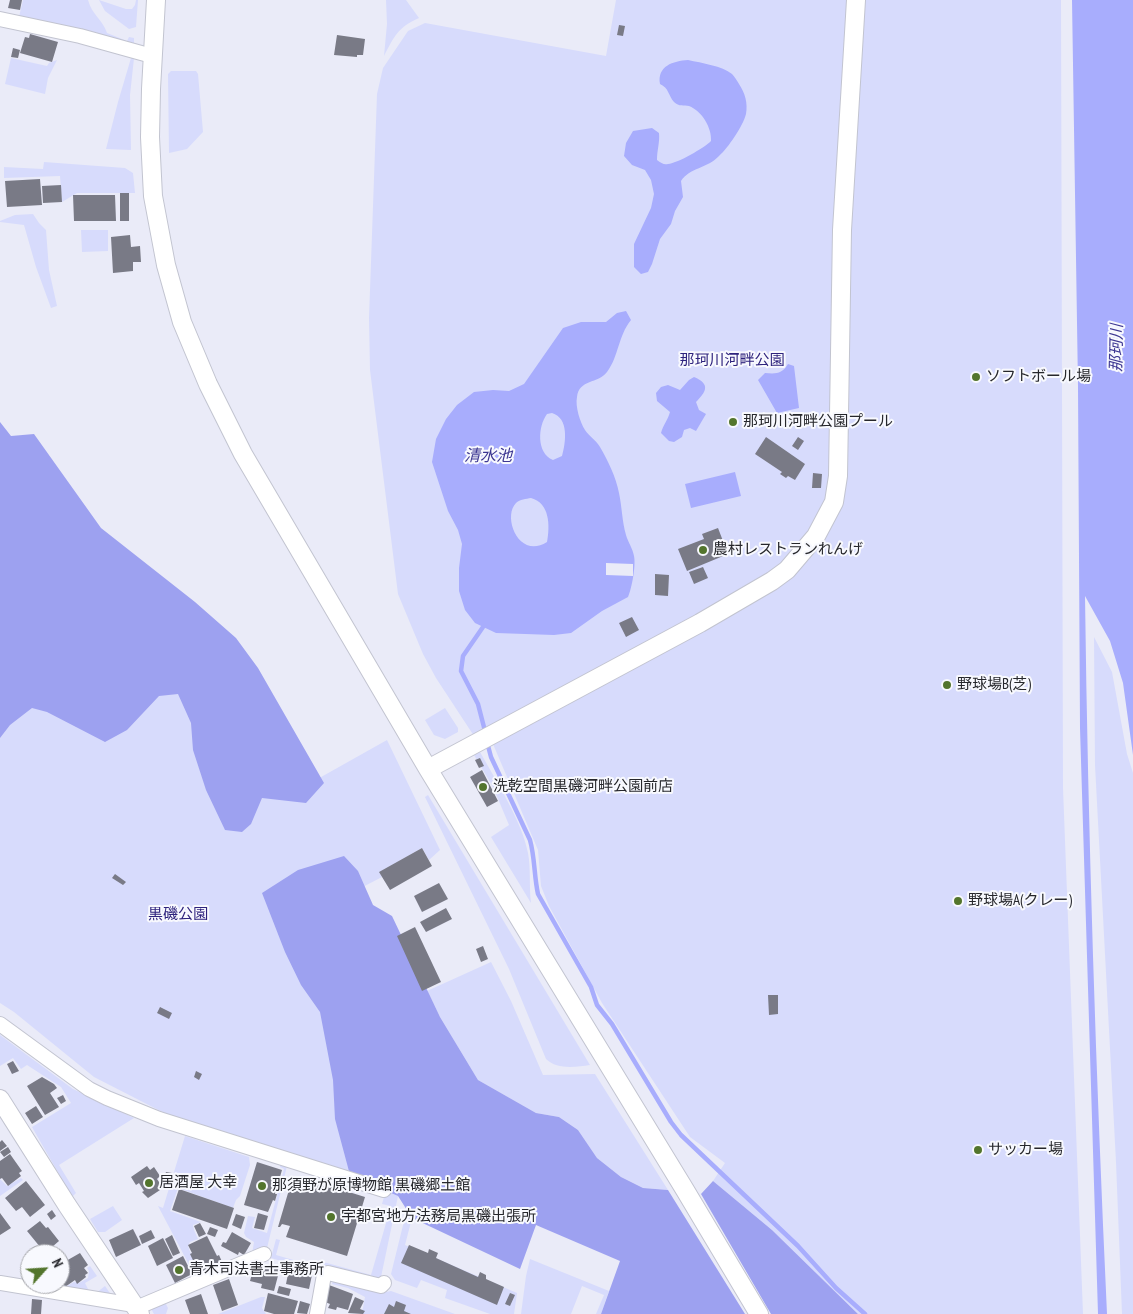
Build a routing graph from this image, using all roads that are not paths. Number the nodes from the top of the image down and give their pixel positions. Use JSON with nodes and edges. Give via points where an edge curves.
{"nodes":[{"id":1,"x":156,"y":0,"type":"edge"},
{"id":2,"x":856,"y":0,"type":"edge"},
{"id":3,"x":0,"y":19,"type":"edge"},
{"id":4,"x":152,"y":56,"type":"junction"},
{"id":5,"x":428,"y":769,"type":"junction"},
{"id":6,"x":0,"y":1024,"type":"edge"},
{"id":7,"x":0,"y":1099,"type":"edge"},
{"id":8,"x":384,"y":1190,"type":"dead end"},
{"id":9,"x":264,"y":1254,"type":"dead end"},
{"id":10,"x":0,"y":1283,"type":"edge"},
{"id":11,"x":384,"y":1283,"type":"dead end"},
{"id":12,"x":137,"y":1309,"type":"edge"},
{"id":13,"x":316,"y":1314,"type":"edge"},
{"id":14,"x":759,"y":1314,"type":"edge"}],
"edges":[{"from":1,"to":4,"type":"street"},
{"from":2,"to":5,"type":"street","via":[[842,230],[838,476],[834,502],[826,520],[787,570],[772,581]]},
{"from":3,"to":4,"type":"street"},
{"from":4,"to":5,"type":"street","via":[[150,137],[153,196],[166,265],[182,322],[243,454]]},
{"from":5,"to":14,"type":"street"},
{"from":6,"to":8,"type":"street","via":[[107,1098],[159,1119]]},
{"from":7,"to":12,"type":"street"},
{"from":9,"to":12,"type":"street"},
{"from":10,"to":12,"type":"street"},
{"from":11,"to":13,"type":"street","via":[[381,1286],[328,1273],[324,1275]]}]}
